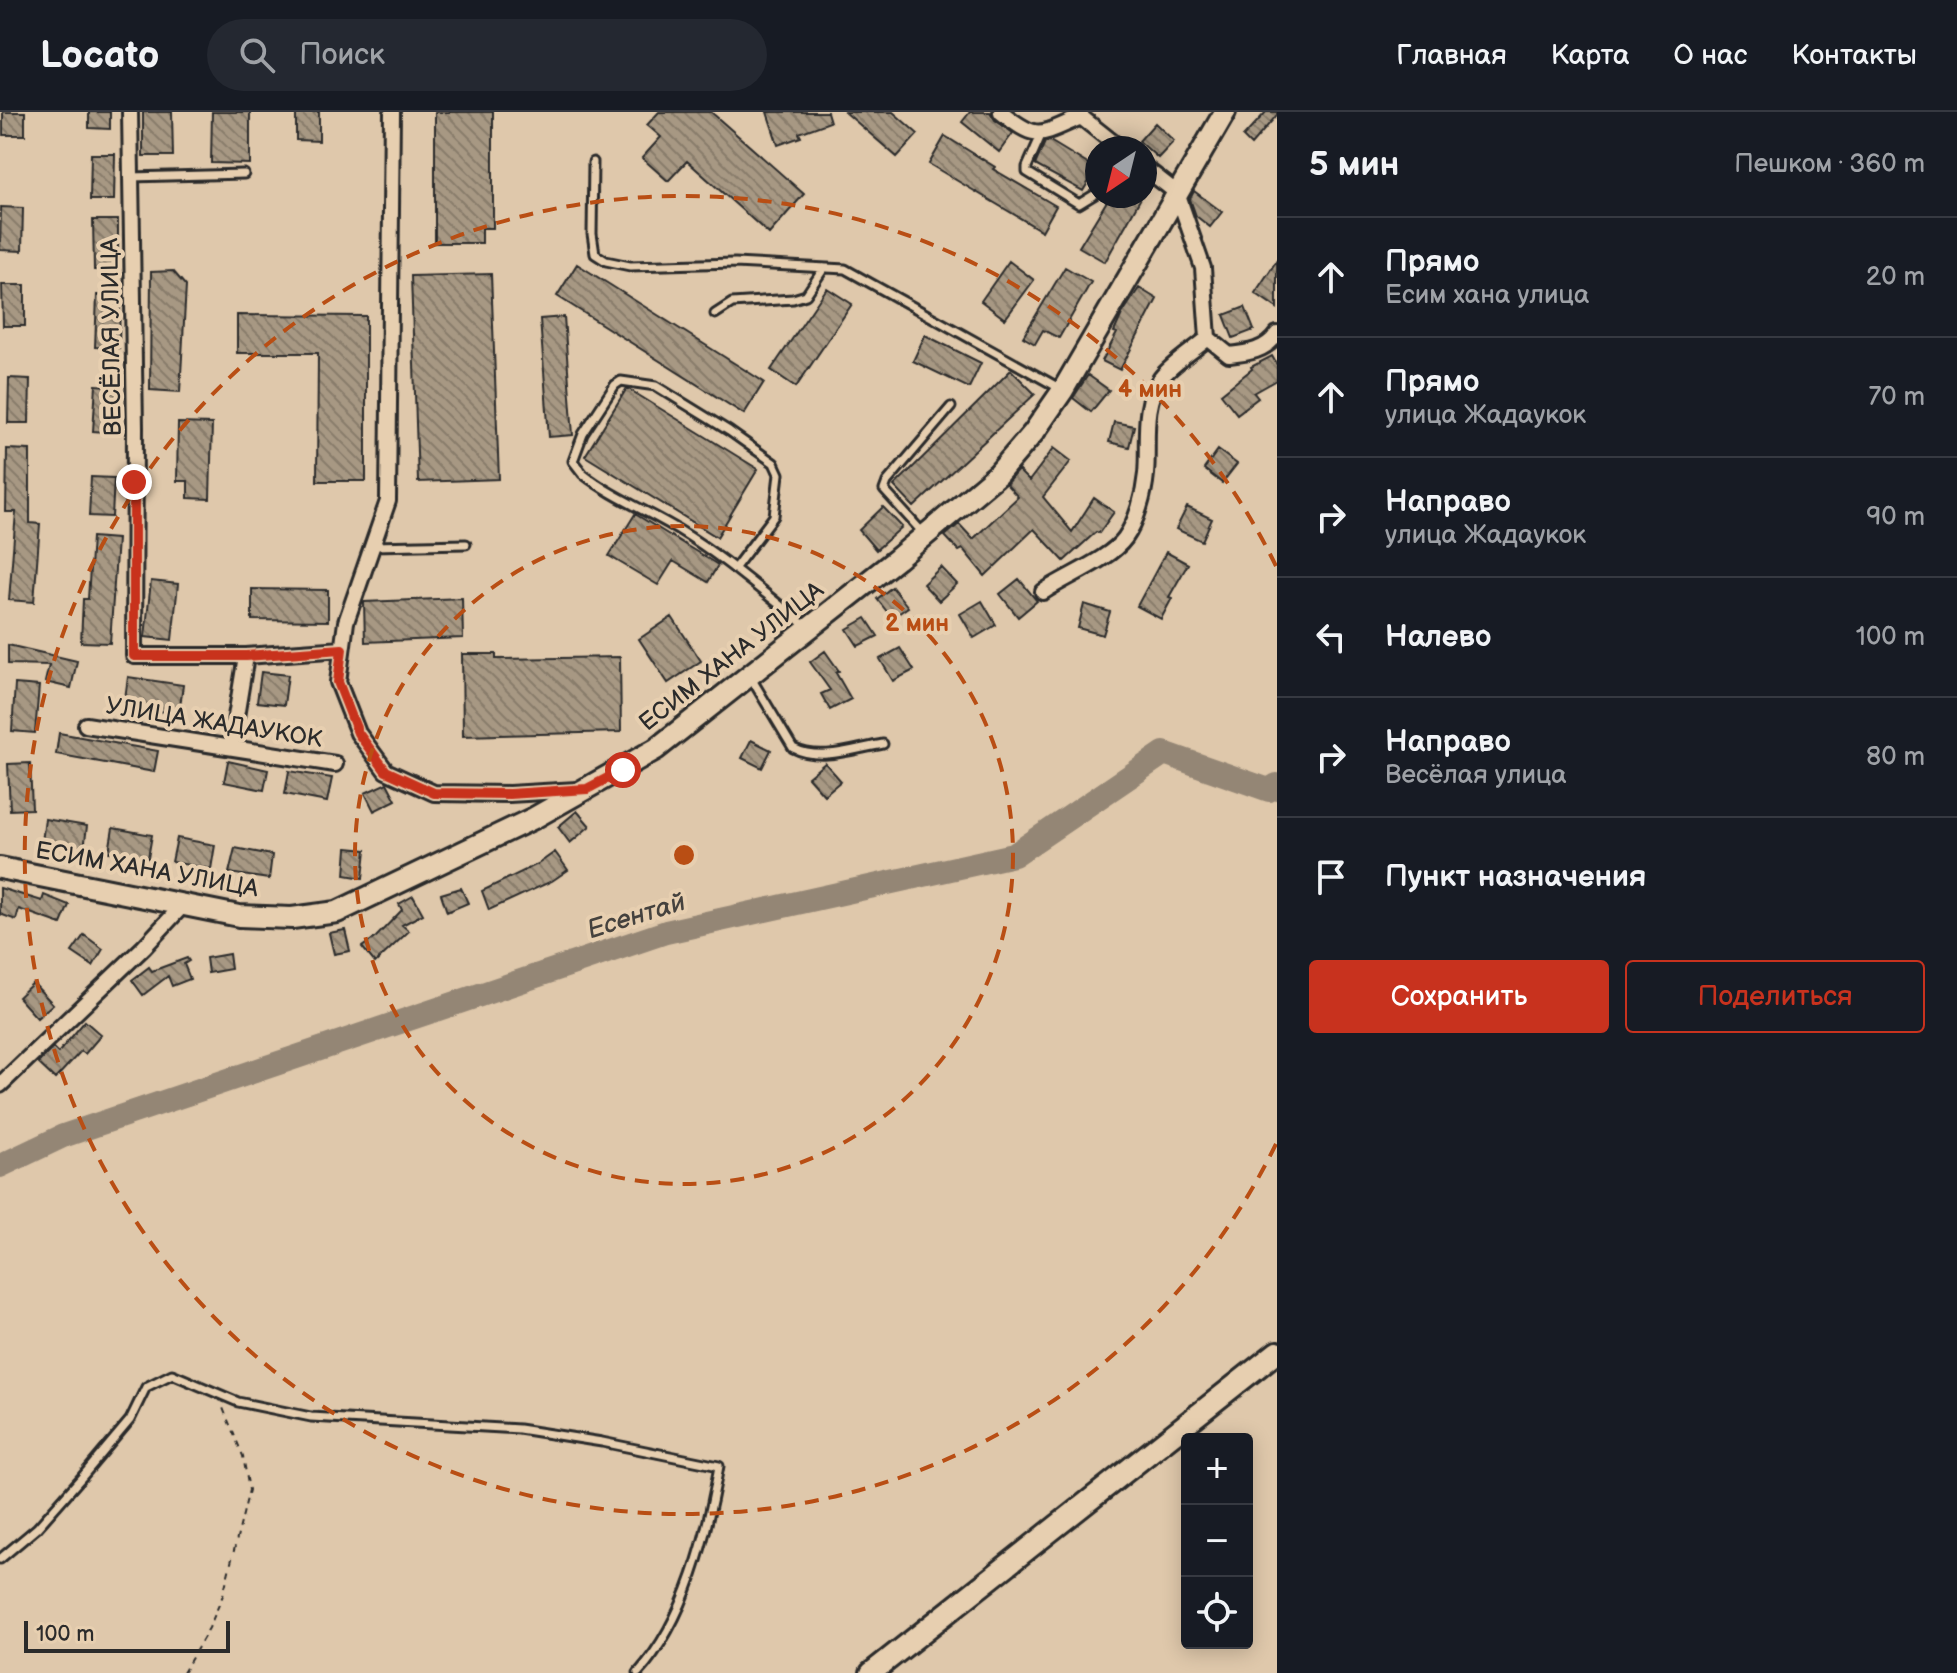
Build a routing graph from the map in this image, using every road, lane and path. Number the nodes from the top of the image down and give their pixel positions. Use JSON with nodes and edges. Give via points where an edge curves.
{"nodes":[{"id":1,"x":130,"y":112,"type":"edge"},
{"id":2,"x":392,"y":112,"type":"edge"},
{"id":3,"x":1001,"y":112,"type":"edge"},
{"id":4,"x":1225,"y":112,"type":"edge"},
{"id":5,"x":1082,"y":114,"type":"edge"},
{"id":6,"x":1042,"y":133,"type":"junction"},
{"id":7,"x":1107,"y":136,"type":"edge"},
{"id":8,"x":593,"y":162,"type":"dead end"},
{"id":9,"x":244,"y":174,"type":"dead end"},
{"id":10,"x":1157,"y":174,"type":"edge"},
{"id":11,"x":131,"y":177,"type":"junction"},
{"id":12,"x":1181,"y":186,"type":"junction"},
{"id":13,"x":1085,"y":200,"type":"edge"},
{"id":14,"x":824,"y":268,"type":"junction"},
{"id":15,"x":715,"y":314,"type":"dead end"},
{"id":16,"x":1277,"y":334,"type":"edge"},
{"id":17,"x":1208,"y":338,"type":"junction"},
{"id":18,"x":1063,"y":390,"type":"junction"},
{"id":19,"x":951,"y":407,"type":"dead end"},
{"id":20,"x":925,"y":535,"type":"junction"},
{"id":21,"x":466,"y":544,"type":"dead end"},
{"id":22,"x":373,"y":546,"type":"junction"},
{"id":23,"x":734,"y":569,"type":"junction"},
{"id":24,"x":1043,"y":592,"type":"dead end"},
{"id":25,"x":809,"y":628,"type":"junction"},
{"id":26,"x":342,"y":649,"type":"junction"},
{"id":27,"x":246,"y":656,"type":"junction"},
{"id":28,"x":749,"y":676,"type":"junction"},
{"id":29,"x":86,"y":725,"type":"dead end"},
{"id":30,"x":883,"y":744,"type":"dead end"},
{"id":31,"x":231,"y":747,"type":"junction"},
{"id":32,"x":335,"y":764,"type":"dead end"},
{"id":33,"x":587,"y":789,"type":"junction"},
{"id":34,"x":0,"y":868,"type":"edge"},
{"id":35,"x":183,"y":905,"type":"junction"},
{"id":36,"x":0,"y":1085,"type":"edge"},
{"id":37,"x":1277,"y":1352,"type":"edge"},
{"id":38,"x":208,"y":1391,"type":"junction"},
{"id":39,"x":0,"y":1559,"type":"edge"},
{"id":40,"x":183,"y":1673,"type":"edge"},
{"id":41,"x":638,"y":1673,"type":"edge"},
{"id":42,"x":871,"y":1673,"type":"edge"}],
"edges":[{"from":1,"to":11,"type":"street","name":"ВЕСЁЛАЯ УЛИЦА"},
{"from":2,"to":22,"type":"street","name":"УЛИЦА ЖАДАУКОК","via":[[388,501]]},
{"from":3,"to":6,"type":"street","via":[[1025,131]]},
{"from":4,"to":12,"type":"street","name":"ЕСИМ ХАНА УЛИЦА"},
{"from":5,"to":6,"type":"street"},
{"from":5,"to":7,"type":"street"},
{"from":6,"to":13,"type":"lane","via":[[1027,172],[1079,204]]},
{"from":8,"to":14,"type":"lane","via":[[592,234],[595,254],[606,261],[630,266],[735,263]]},
{"from":9,"to":11,"type":"lane"},
{"from":10,"to":12,"type":"street"},
{"from":11,"to":27,"type":"street","name":"ВЕСЁЛАЯ УЛИЦА","via":[[134,656]]},
{"from":12,"to":17,"type":"street","via":[[1203,268]]},
{"from":12,"to":18,"type":"street","name":"ЕСИМ ХАНА УЛИЦА"},
{"from":14,"to":15,"type":"lane","via":[[806,295],[732,303]]},
{"from":14,"to":18,"type":"lane","via":[[845,269]]},
{"from":16,"to":17,"type":"street","via":[[1253,352],[1229,355]]},
{"from":17,"to":24,"type":"street","via":[[1162,377],[1151,396],[1146,476],[1135,520],[1123,541]]},
{"from":18,"to":20,"type":"street","name":"ЕСИМ ХАНА УЛИЦА","via":[[998,474]]},
{"from":19,"to":20,"type":"lane","via":[[884,490]]},
{"from":20,"to":25,"type":"street","name":"ЕСИМ ХАНА УЛИЦА"},
{"from":21,"to":22,"type":"lane"},
{"from":22,"to":26,"type":"street","name":"УЛИЦА ЖАДАУКОК"},
{"from":23,"to":23,"type":"lane","via":[[679,530],[591,481],[573,461],[583,434],[621,381],[656,386],[774,463],[779,474],[774,516]]},
{"from":23,"to":25,"type":"lane"},
{"from":25,"to":28,"type":"street","name":"ЕСИМ ХАНА УЛИЦА"},
{"from":26,"to":27,"type":"street"},
{"from":26,"to":33,"type":"street","name":"УЛИЦА ЖАДАУКОК","via":[[338,682],[358,733],[386,771],[434,793]]},
{"from":27,"to":31,"type":"street"},
{"from":28,"to":30,"type":"lane","via":[[793,748],[827,754]]},
{"from":28,"to":33,"type":"street","name":"ЕСИМ ХАНА УЛИЦА","via":[[656,749]]},
{"from":29,"to":31,"type":"street","name":"УЛИЦА ЖАДАУКОК"},
{"from":31,"to":32,"type":"street","name":"УЛИЦА ЖАДАУКОК"},
{"from":33,"to":35,"type":"street","name":"ЕСИМ ХАНА УЛИЦА","via":[[337,912],[292,918],[239,916]]},
{"from":34,"to":35,"type":"street","name":"ЕСИМ ХАНА УЛИЦА"},
{"from":35,"to":36,"type":"street"},
{"from":37,"to":42,"type":"street"},
{"from":38,"to":39,"type":"lane","via":[[172,1374],[146,1387],[130,1420],[82,1477],[37,1528]]},
{"from":38,"to":40,"type":"path","via":[[222,1405],[243,1456],[249,1490],[223,1595]]},
{"from":38,"to":41,"type":"lane","via":[[311,1417],[519,1429],[719,1466],[691,1579],[667,1631]]}]}
